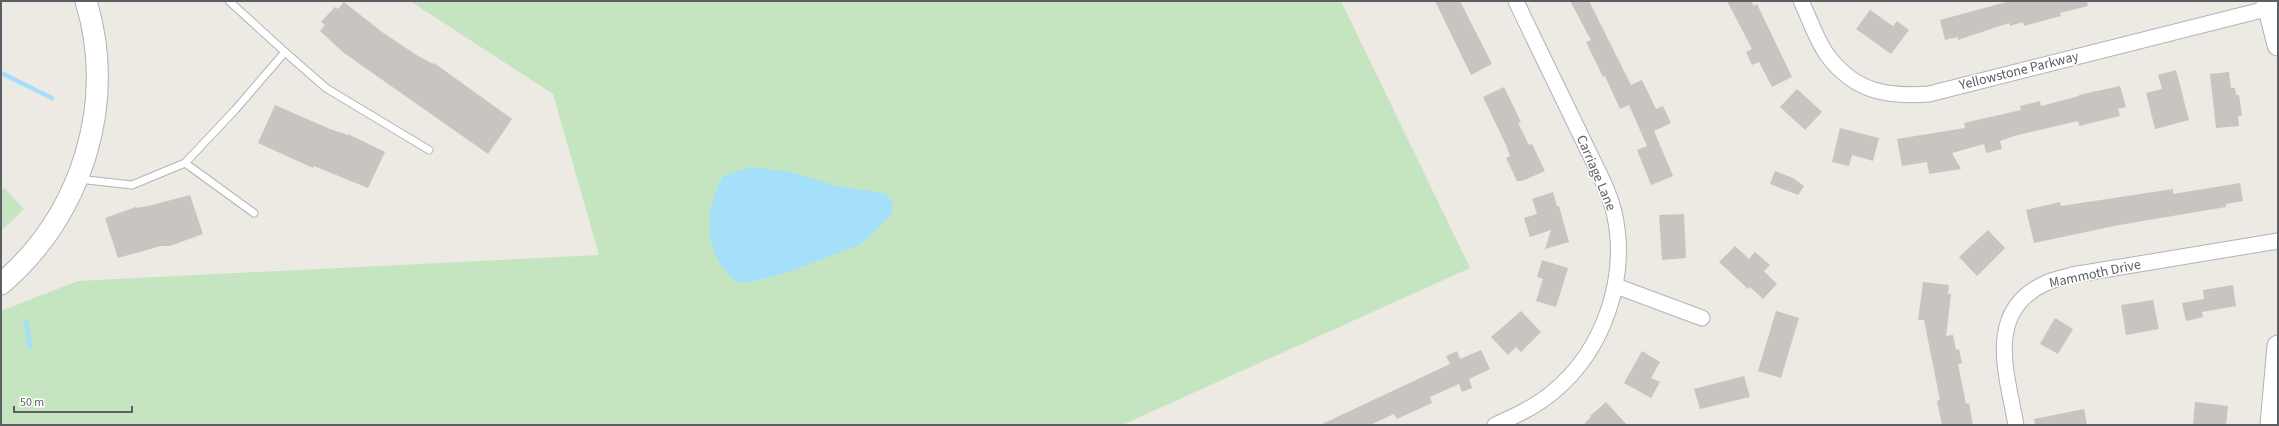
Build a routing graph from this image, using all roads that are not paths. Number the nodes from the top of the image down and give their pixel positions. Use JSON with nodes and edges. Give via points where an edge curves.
{"nodes":[{"id":1,"x":86,"y":1,"type":"edge"},
{"id":2,"x":229,"y":1,"type":"edge"},
{"id":3,"x":1516,"y":1,"type":"edge"},
{"id":4,"x":1801,"y":1,"type":"edge"},
{"id":5,"x":2272,"y":5,"type":"edge"},
{"id":6,"x":2278,"y":45,"type":"edge"},
{"id":7,"x":284,"y":52,"type":"junction"},
{"id":8,"x":429,"y":150,"type":"dead end"},
{"id":9,"x":185,"y":163,"type":"junction"},
{"id":10,"x":78,"y":179,"type":"junction"},
{"id":11,"x":254,"y":213,"type":"dead end"},
{"id":12,"x":2278,"y":241,"type":"edge"},
{"id":13,"x":1,"y":284,"type":"edge"},
{"id":14,"x":1616,"y":286,"type":"junction"},
{"id":15,"x":1702,"y":318,"type":"dead end"},
{"id":16,"x":2278,"y":346,"type":"edge"},
{"id":17,"x":1495,"y":425,"type":"edge"},
{"id":18,"x":2016,"y":425,"type":"edge"},
{"id":19,"x":2271,"y":425,"type":"edge"}],
"edges":[{"from":1,"to":10,"type":"street","via":[[96,43],[98,84],[95,115]]},
{"from":2,"to":7,"type":"lane"},
{"from":3,"to":14,"type":"street","name":"Carriage Lane","via":[[1610,197],[1617,234]]},
{"from":4,"to":5,"type":"street","name":"Yellowstone Parkway","via":[[1827,55],[1842,72],[1882,94],[1900,96],[1929,94]]},
{"from":5,"to":6,"type":"street"},
{"from":7,"to":8,"type":"lane","via":[[326,88]]},
{"from":7,"to":9,"type":"lane","via":[[235,110]]},
{"from":9,"to":10,"type":"lane","via":[[132,185]]},
{"from":9,"to":11,"type":"lane"},
{"from":10,"to":13,"type":"street","via":[[55,224],[38,247]]},
{"from":12,"to":18,"type":"street","name":"Mammoth Drive","via":[[2072,276],[2047,282],[2032,290],[2020,302],[2004,332],[2003,352]]},
{"from":14,"to":15,"type":"street"},
{"from":14,"to":17,"type":"street","name":"Carriage Lane","via":[[1605,320],[1588,353],[1572,373],[1553,392],[1524,412]]},
{"from":16,"to":19,"type":"street"}]}
